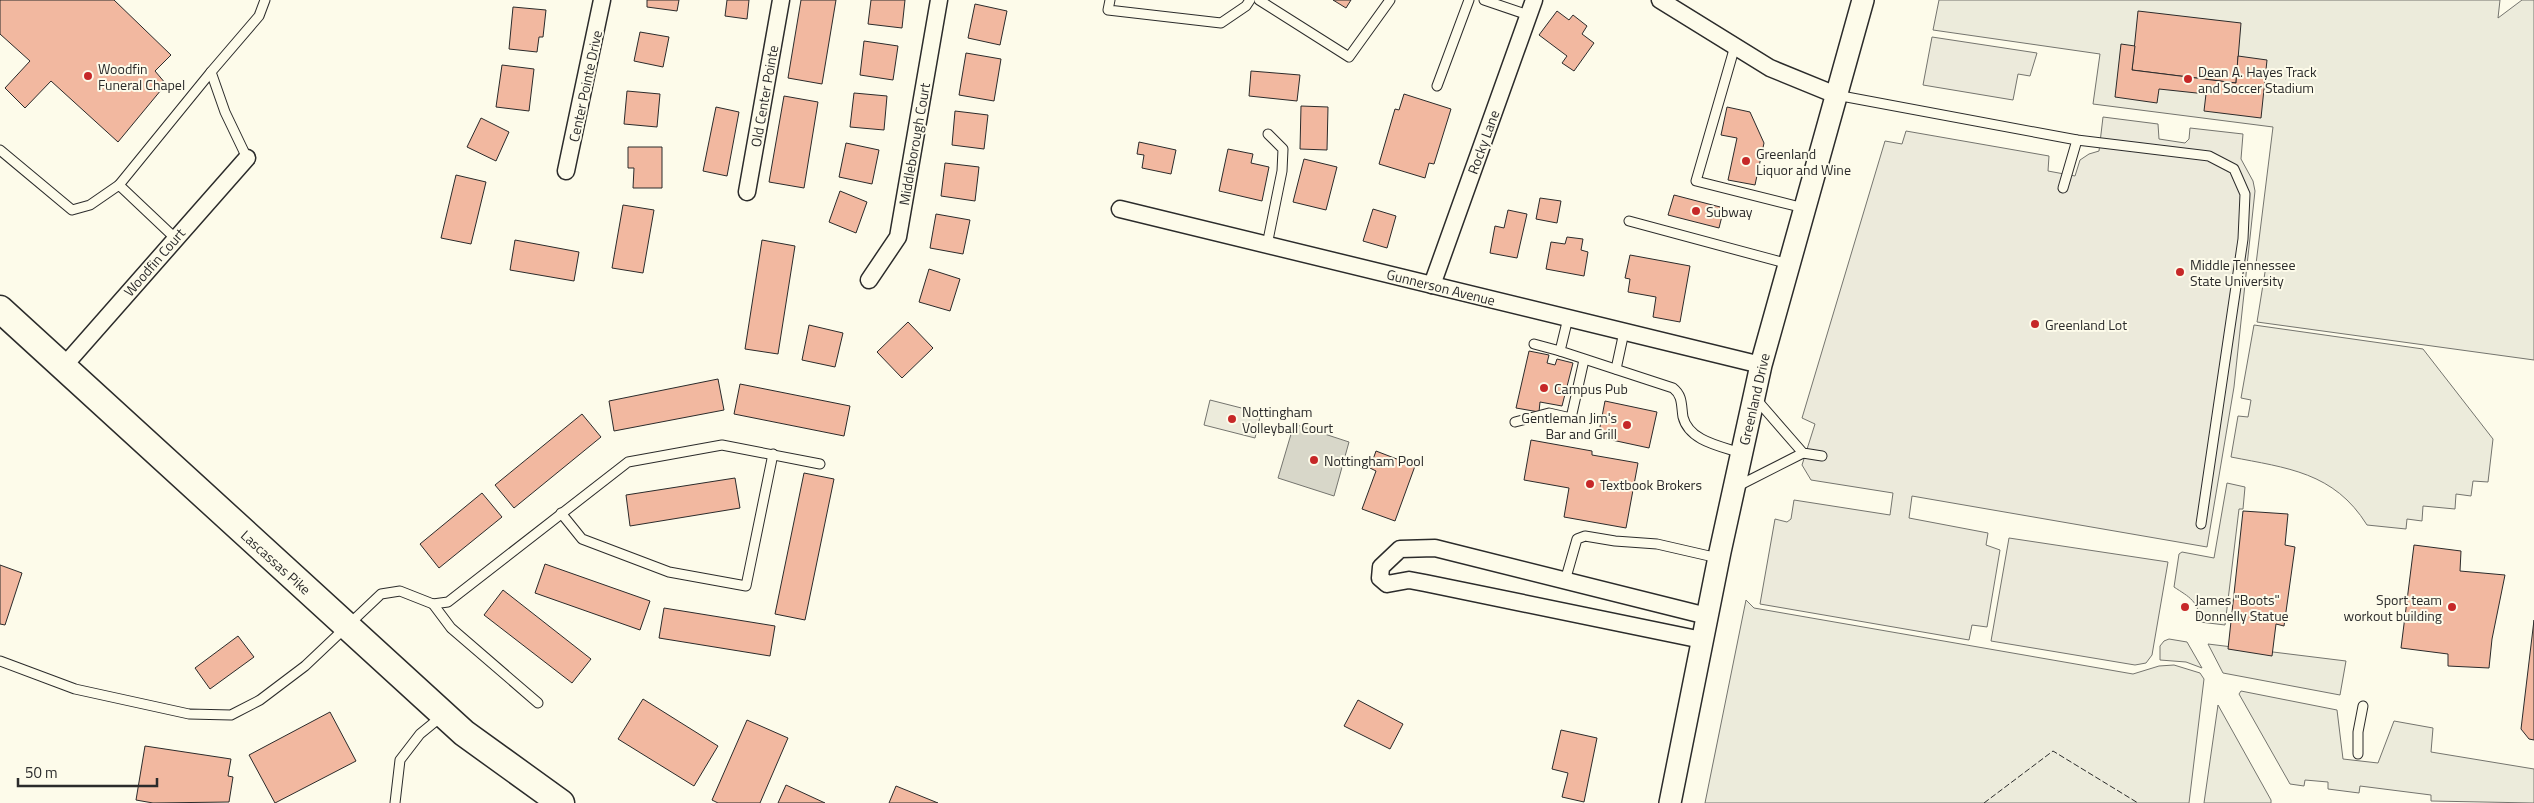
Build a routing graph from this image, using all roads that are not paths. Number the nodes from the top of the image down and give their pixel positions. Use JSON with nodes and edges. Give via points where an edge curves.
{"nodes":[{"id":1,"x":265,"y":0,"type":"edge"},
{"id":2,"x":602,"y":0,"type":"edge"},
{"id":3,"x":781,"y":0,"type":"edge"},
{"id":4,"x":939,"y":0,"type":"edge"},
{"id":5,"x":1110,"y":0,"type":"edge"},
{"id":6,"x":1250,"y":0,"type":"edge"},
{"id":7,"x":1259,"y":0,"type":"edge"},
{"id":8,"x":1390,"y":0,"type":"edge"},
{"id":9,"x":1469,"y":0,"type":"edge"},
{"id":10,"x":1484,"y":0,"type":"edge"},
{"id":11,"x":1660,"y":0,"type":"edge"},
{"id":12,"x":1863,"y":0,"type":"edge"},
{"id":13,"x":1531,"y":8,"type":"edge"},
{"id":14,"x":1735,"y":46,"type":"junction"},
{"id":15,"x":211,"y":72,"type":"junction"},
{"id":16,"x":1436,"y":86,"type":"dead end"},
{"id":17,"x":1836,"y":95,"type":"junction"},
{"id":18,"x":1268,"y":134,"type":"dead end"},
{"id":19,"x":2077,"y":140,"type":"junction"},
{"id":20,"x":0,"y":150,"type":"edge"},
{"id":21,"x":247,"y":158,"type":"joint"},
{"id":22,"x":566,"y":171,"type":"dead end"},
{"id":23,"x":119,"y":185,"type":"junction"},
{"id":24,"x":2064,"y":188,"type":"dead end"},
{"id":25,"x":747,"y":192,"type":"dead end"},
{"id":26,"x":1804,"y":208,"type":"junction"},
{"id":27,"x":1120,"y":209,"type":"dead end"},
{"id":28,"x":1630,"y":221,"type":"dead end"},
{"id":29,"x":175,"y":238,"type":"junction"},
{"id":30,"x":1267,"y":245,"type":"junction"},
{"id":31,"x":1789,"y":264,"type":"junction"},
{"id":32,"x":869,"y":280,"type":"dead end"},
{"id":33,"x":1432,"y":285,"type":"junction"},
{"id":34,"x":0,"y":309,"type":"edge"},
{"id":35,"x":1568,"y":318,"type":"junction"},
{"id":36,"x":1624,"y":332,"type":"junction"},
{"id":37,"x":1534,"y":344,"type":"dead end"},
{"id":38,"x":1560,"y":351,"type":"junction"},
{"id":39,"x":1584,"y":360,"type":"junction"},
{"id":40,"x":1761,"y":365,"type":"junction"},
{"id":41,"x":63,"y":368,"type":"junction"},
{"id":42,"x":1616,"y":370,"type":"junction"},
{"id":43,"x":1754,"y":397,"type":"junction"},
{"id":44,"x":1515,"y":422,"type":"dead end"},
{"id":45,"x":1742,"y":453,"type":"junction"},
{"id":46,"x":1803,"y":453,"type":"junction"},
{"id":47,"x":773,"y":454,"type":"junction"},
{"id":48,"x":1822,"y":456,"type":"dead end"},
{"id":49,"x":820,"y":464,"type":"dead end"},
{"id":50,"x":1733,"y":489,"type":"junction"},
{"id":51,"x":561,"y":513,"type":"junction"},
{"id":52,"x":2201,"y":524,"type":"dead end"},
{"id":53,"x":1718,"y":558,"type":"junction"},
{"id":54,"x":1565,"y":581,"type":"junction"},
{"id":55,"x":433,"y":604,"type":"junction"},
{"id":56,"x":1707,"y":616,"type":"junction"},
{"id":57,"x":348,"y":627,"type":"junction"},
{"id":58,"x":1702,"y":640,"type":"junction"},
{"id":59,"x":0,"y":662,"type":"edge"},
{"id":60,"x":538,"y":703,"type":"dead end"},
{"id":61,"x":2363,"y":706,"type":"dead end"},
{"id":62,"x":443,"y":714,"type":"junction"},
{"id":63,"x":2358,"y":754,"type":"dead end"},
{"id":64,"x":395,"y":803,"type":"edge"},
{"id":65,"x":561,"y":803,"type":"edge"},
{"id":66,"x":1670,"y":803,"type":"edge"}],
"edges":[{"from":1,"to":15,"type":"lane","via":[[259,16]]},
{"from":2,"to":22,"type":"street","name":"Center Pointe Drive"},
{"from":3,"to":25,"type":"street","name":"Old Center Pointe"},
{"from":4,"to":32,"type":"street","name":"Middleborough Court","via":[[898,237]]},
{"from":5,"to":6,"type":"lane","via":[[1108,10],[1220,23]]},
{"from":7,"to":8,"type":"lane","via":[[1349,57]]},
{"from":9,"to":16,"type":"lane"},
{"from":10,"to":13,"type":"lane"},
{"from":11,"to":14,"type":"street"},
{"from":12,"to":17,"type":"street","name":"Greenland Drive"},
{"from":13,"to":33,"type":"street","name":"Rocky Lane"},
{"from":14,"to":17,"type":"street","via":[[1770,68]]},
{"from":14,"to":26,"type":"lane","via":[[1696,180]]},
{"from":15,"to":21,"type":"lane","via":[[225,112]]},
{"from":15,"to":23,"type":"lane"},
{"from":17,"to":19,"type":"lane"},
{"from":17,"to":26,"type":"street","name":"Greenland Drive"},
{"from":18,"to":30,"type":"lane","via":[[1283,149],[1282,171]]},
{"from":19,"to":24,"type":"lane"},
{"from":19,"to":52,"type":"lane","via":[[2208,156],[2234,170],[2245,194],[2243,239]]},
{"from":20,"to":23,"type":"lane","via":[[72,210],[90,204]]},
{"from":21,"to":29,"type":"street","name":"Woodfin Court"},
{"from":23,"to":29,"type":"lane"},
{"from":26,"to":31,"type":"street","name":"Greenland Drive"},
{"from":27,"to":30,"type":"street","name":"Gunnerson Avenue"},
{"from":28,"to":31,"type":"lane"},
{"from":29,"to":41,"type":"street","name":"Woodfin Court"},
{"from":30,"to":33,"type":"street","name":"Gunnerson Avenue"},
{"from":31,"to":40,"type":"street","name":"Greenland Drive"},
{"from":33,"to":35,"type":"street","name":"Gunnerson Avenue"},
{"from":34,"to":41,"type":"main road","name":"Lascassas Pike"},
{"from":35,"to":36,"type":"street","name":"Gunnerson Avenue"},
{"from":35,"to":38,"type":"lane"},
{"from":36,"to":40,"type":"street","name":"Gunnerson Avenue"},
{"from":36,"to":42,"type":"lane"},
{"from":37,"to":38,"type":"lane"},
{"from":38,"to":39,"type":"lane"},
{"from":39,"to":42,"type":"lane"},
{"from":39,"to":44,"type":"lane","via":[[1570,418],[1549,413]]},
{"from":40,"to":43,"type":"street","name":"Greenland Drive"},
{"from":41,"to":57,"type":"main road","name":"Lascassas Pike"},
{"from":42,"to":45,"type":"lane","via":[[1658,382],[1678,392],[1686,427],[1699,438]]},
{"from":43,"to":45,"type":"street","name":"Greenland Drive"},
{"from":43,"to":46,"type":"lane"},
{"from":45,"to":50,"type":"street","name":"Greenland Drive"},
{"from":46,"to":48,"type":"lane"},
{"from":46,"to":50,"type":"lane"},
{"from":47,"to":49,"type":"lane"},
{"from":47,"to":51,"type":"lane","via":[[722,445],[628,462]]},
{"from":47,"to":51,"type":"lane","via":[[746,586],[669,572],[582,539]]},
{"from":50,"to":53,"type":"street","name":"Greenland Drive"},
{"from":51,"to":55,"type":"lane","via":[[448,602]]},
{"from":53,"to":54,"type":"lane","via":[[1656,544],[1585,536],[1575,545]]},
{"from":53,"to":56,"type":"street","name":"Greenland Drive"},
{"from":54,"to":56,"type":"street"},
{"from":54,"to":58,"type":"street","via":[[1435,548],[1400,549],[1381,567],[1380,578],[1387,584],[1409,580]]},
{"from":55,"to":57,"type":"lane","via":[[400,591],[381,594]]},
{"from":55,"to":60,"type":"lane","via":[[450,628]]},
{"from":56,"to":58,"type":"street","name":"Greenland Drive"},
{"from":57,"to":59,"type":"lane","via":[[305,666],[260,700],[231,715],[189,714],[75,689]]},
{"from":57,"to":62,"type":"main road","name":"Lascassas Pike"},
{"from":58,"to":66,"type":"street","name":"Greenland Drive"},
{"from":61,"to":63,"type":"lane"},
{"from":62,"to":64,"type":"lane","via":[[420,734],[400,760]]},
{"from":62,"to":65,"type":"main road","name":"Lascassas Pike","via":[[464,733]]}]}
